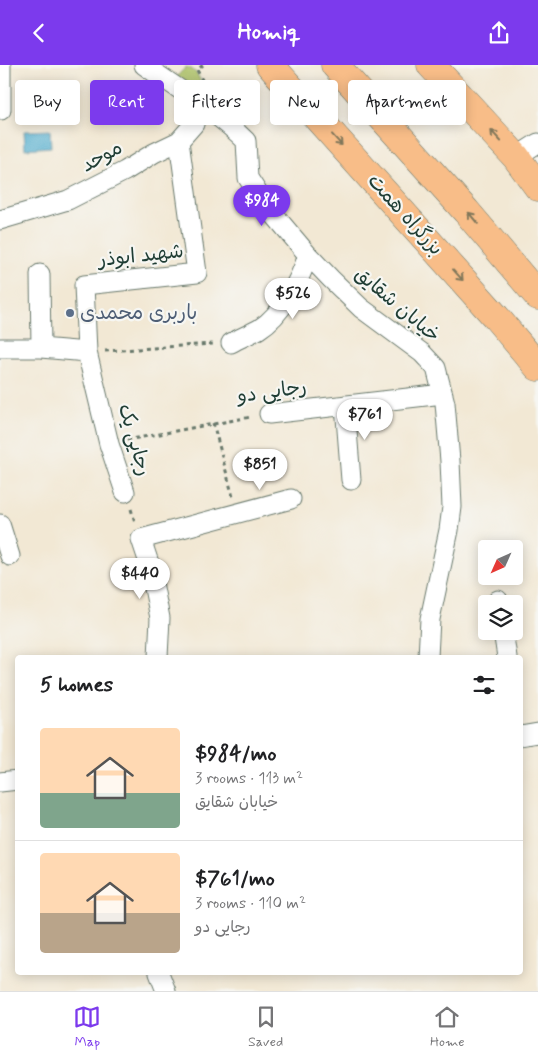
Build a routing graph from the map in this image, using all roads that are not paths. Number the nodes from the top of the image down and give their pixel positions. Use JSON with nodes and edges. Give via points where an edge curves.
{"nodes":[{"id":1,"x":2,"y":65,"type":"edge"},
{"id":2,"x":144,"y":65,"type":"edge"},
{"id":3,"x":270,"y":65,"type":"edge"},
{"id":4,"x":334,"y":65,"type":"edge"},
{"id":5,"x":431,"y":65,"type":"edge"},
{"id":6,"x":174,"y":85,"type":"edge"},
{"id":7,"x":1,"y":110,"type":"edge"},
{"id":8,"x":193,"y":125,"type":"edge"},
{"id":9,"x":230,"y":125,"type":"edge"},
{"id":10,"x":179,"y":141,"type":"junction"},
{"id":11,"x":527,"y":150,"type":"edge"},
{"id":12,"x":538,"y":187,"type":"edge"},
{"id":13,"x":0,"y":220,"type":"edge"},
{"id":14,"x":308,"y":255,"type":"junction"},
{"id":15,"x":40,"y":274,"type":"dead end"},
{"id":16,"x":538,"y":295,"type":"edge"},
{"id":17,"x":231,"y":343,"type":"road end"},
{"id":18,"x":0,"y":348,"type":"edge"},
{"id":19,"x":41,"y":348,"type":"junction"},
{"id":20,"x":87,"y":352,"type":"junction"},
{"id":21,"x":538,"y":367,"type":"edge"},
{"id":22,"x":443,"y":394,"type":"junction"},
{"id":23,"x":345,"y":405,"type":"junction"},
{"id":24,"x":269,"y":414,"type":"road end"},
{"id":25,"x":351,"y":480,"type":"dead end"},
{"id":26,"x":125,"y":491,"type":"road end"},
{"id":27,"x":291,"y":499,"type":"dead end"},
{"id":28,"x":0,"y":524,"type":"edge"},
{"id":29,"x":10,"y":556,"type":"dead end"},
{"id":30,"x":504,"y":640,"type":"edge"},
{"id":31,"x":158,"y":655,"type":"edge"},
{"id":32,"x":428,"y":655,"type":"edge"},
{"id":33,"x":507,"y":655,"type":"edge"},
{"id":34,"x":538,"y":733,"type":"edge"},
{"id":35,"x":523,"y":736,"type":"edge"},
{"id":36,"x":15,"y":780,"type":"edge"},
{"id":37,"x":0,"y":782,"type":"edge"},
{"id":38,"x":160,"y":975,"type":"edge"},
{"id":39,"x":166,"y":991,"type":"edge"}],
"edges":[{"from":1,"to":7,"type":"street"},
{"from":2,"to":6,"type":"street","name":"خیابان شقایق"},
{"from":3,"to":21,"type":"highway","name":"بزرگراه همت","one_way":true},
{"from":16,"to":4,"type":"highway","one_way":true},
{"from":11,"to":5,"type":"highway","one_way":true},
{"from":8,"to":10,"type":"street","name":"موحد"},
{"from":9,"to":14,"type":"street","name":"خیابان شقایق","via":[[246,141],[248,178],[265,204]]},
{"from":10,"to":13,"type":"street","name":"موحد","via":[[68,201]]},
{"from":10,"to":20,"type":"street","name":"شهید ابوذر","via":[[197,273],[84,285]]},
{"from":11,"to":12,"type":"highway"},
{"from":14,"to":17,"type":"street","via":[[285,303],[261,328]]},
{"from":14,"to":22,"type":"street","name":"خیابان شقایق","via":[[361,307],[422,353],[436,368]]},
{"from":15,"to":19,"type":"street"},
{"from":18,"to":19,"type":"street"},
{"from":19,"to":20,"type":"street"},
{"from":20,"to":26,"type":"street","name":"رجایی یک","via":[[109,444]]},
{"from":22,"to":23,"type":"street","name":"رجایی دو"},
{"from":22,"to":32,"type":"street","name":"خیابان شقایق","via":[[452,507],[430,619]]},
{"from":23,"to":24,"type":"street","name":"رجایی دو"},
{"from":23,"to":25,"type":"street"},
{"from":27,"to":31,"type":"street","via":[[141,539],[160,617]]},
{"from":28,"to":29,"type":"street"},
{"from":30,"to":33,"type":"street"},
{"from":34,"to":35,"type":"street"},
{"from":36,"to":37,"type":"street"},
{"from":38,"to":39,"type":"street"}]}
